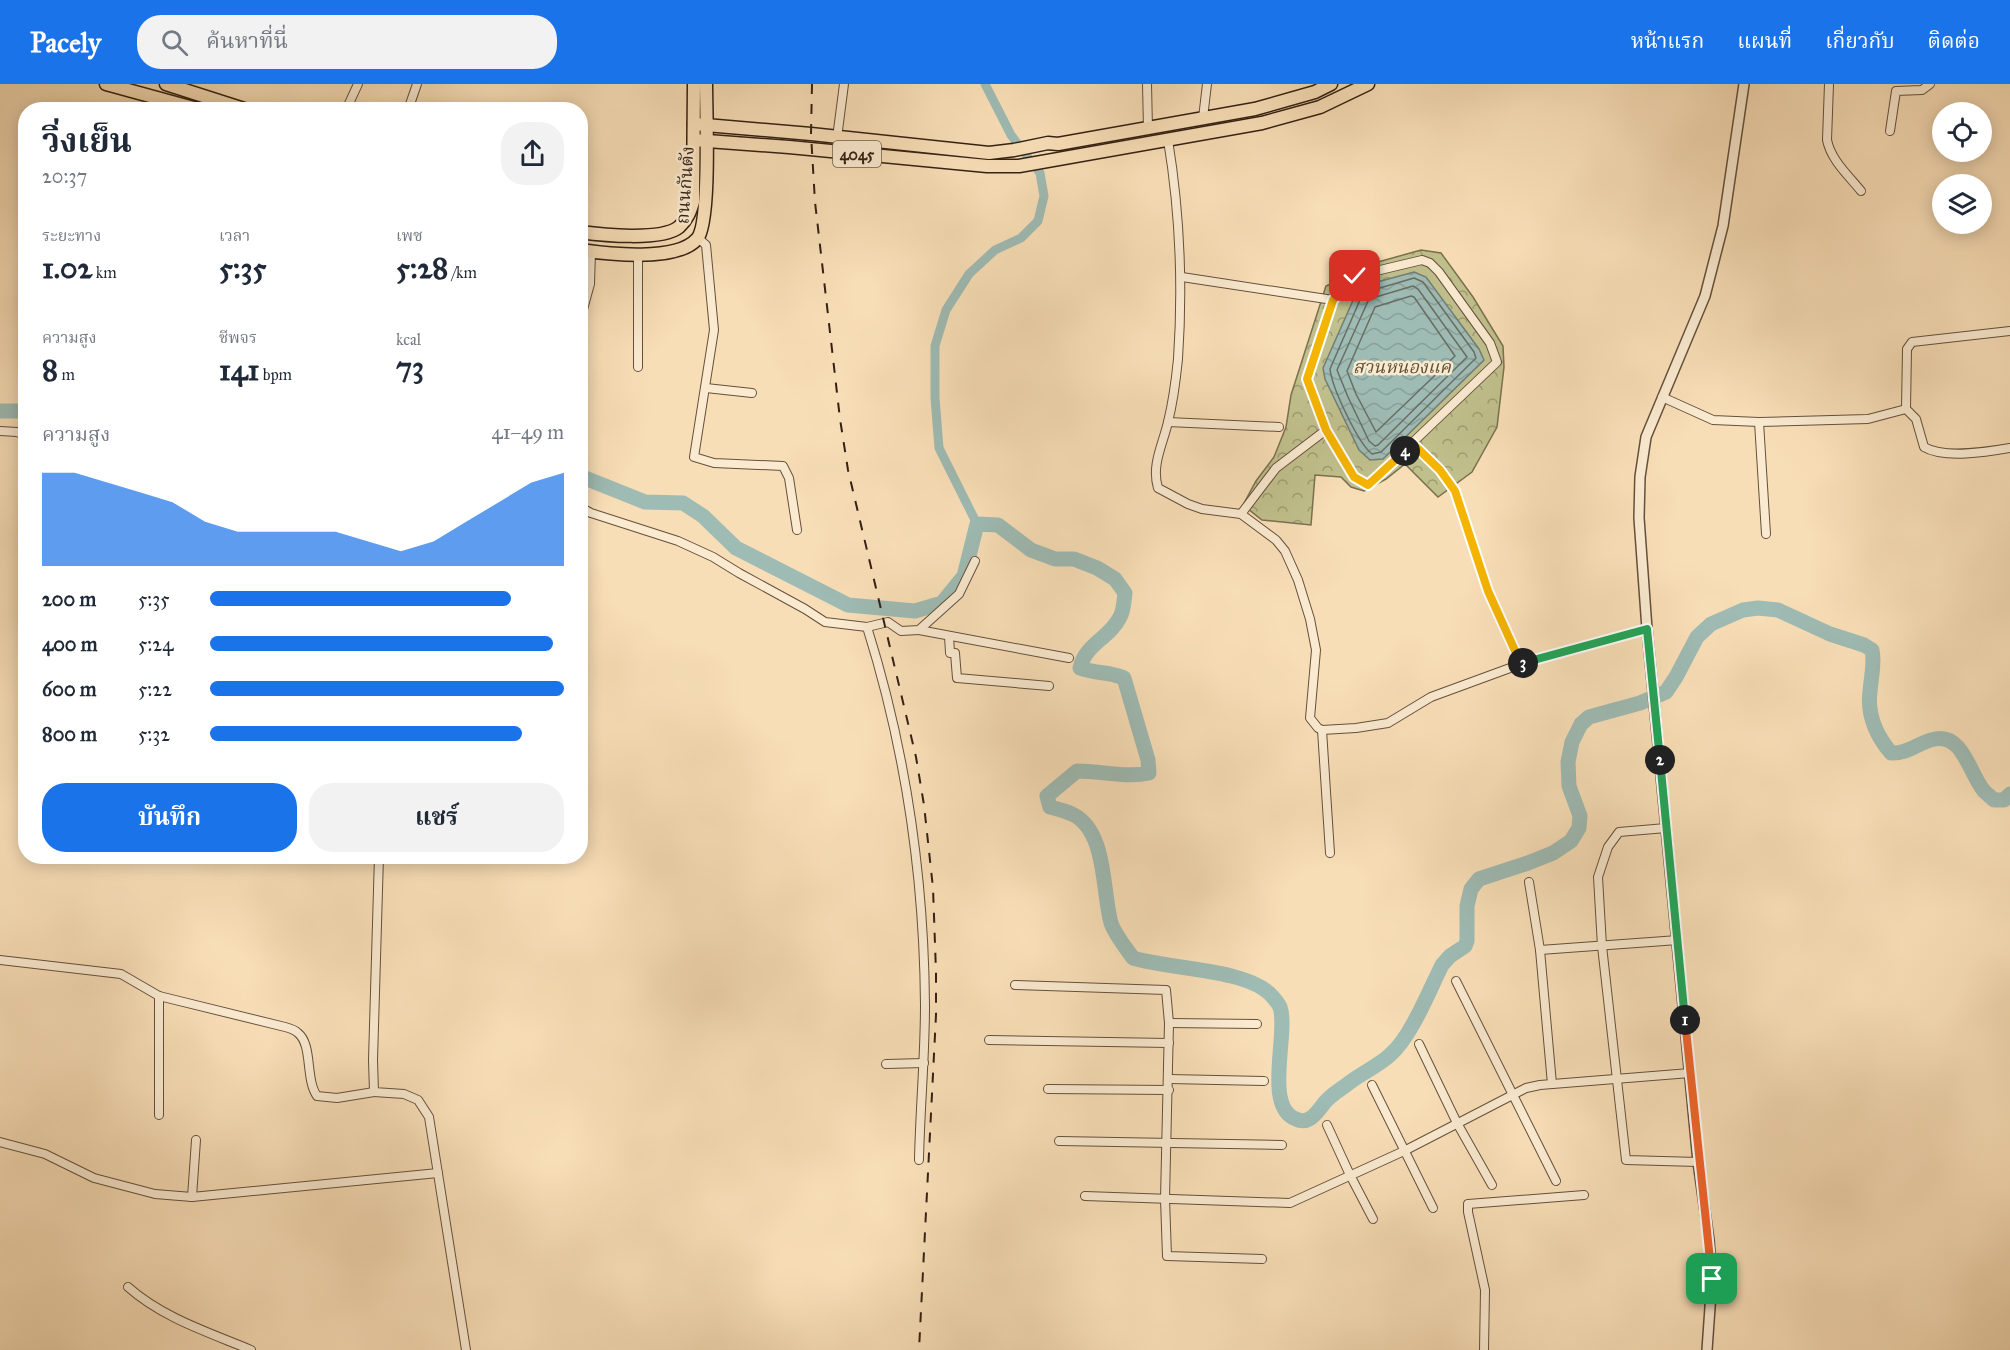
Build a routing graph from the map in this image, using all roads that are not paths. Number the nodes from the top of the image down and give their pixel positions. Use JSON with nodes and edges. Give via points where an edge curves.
{"nodes":[{"id":1,"x":106,"y":84,"type":"edge"},
{"id":2,"x":162,"y":84,"type":"edge"},
{"id":3,"x":166,"y":84,"type":"edge"},
{"id":4,"x":358,"y":84,"type":"edge"},
{"id":5,"x":417,"y":84,"type":"edge"},
{"id":6,"x":694,"y":84,"type":"edge"},
{"id":7,"x":706,"y":84,"type":"edge"},
{"id":8,"x":844,"y":84,"type":"edge"},
{"id":9,"x":1147,"y":84,"type":"edge"},
{"id":10,"x":1207,"y":84,"type":"edge"},
{"id":11,"x":1331,"y":84,"type":"edge"},
{"id":12,"x":1368,"y":84,"type":"edge"},
{"id":13,"x":1744,"y":84,"type":"edge"},
{"id":14,"x":1829,"y":84,"type":"edge"},
{"id":15,"x":1930,"y":84,"type":"edge"},
{"id":16,"x":157,"y":98,"type":"junction"},
{"id":17,"x":172,"y":102,"type":"edge"},
{"id":18,"x":222,"y":102,"type":"edge"},
{"id":19,"x":350,"y":102,"type":"edge"},
{"id":20,"x":411,"y":102,"type":"edge"},
{"id":21,"x":1203,"y":118,"type":"junction"},
{"id":22,"x":700,"y":124,"type":"junction"},
{"id":23,"x":1148,"y":129,"type":"junction"},
{"id":24,"x":1890,"y":131,"type":"dead end"},
{"id":25,"x":837,"y":138,"type":"junction"},
{"id":26,"x":700,"y":140,"type":"junction"},
{"id":27,"x":1168,"y":140,"type":"junction"},
{"id":28,"x":1861,"y":191,"type":"dead end"},
{"id":29,"x":588,"y":233,"type":"edge"},
{"id":30,"x":698,"y":238,"type":"junction"},
{"id":31,"x":588,"y":251,"type":"edge"},
{"id":32,"x":638,"y":254,"type":"junction"},
{"id":33,"x":588,"y":268,"type":"edge"},
{"id":34,"x":1182,"y":277,"type":"junction"},
{"id":35,"x":588,"y":291,"type":"edge"},
{"id":36,"x":1333,"y":300,"type":"junction"},
{"id":37,"x":2010,"y":331,"type":"edge"},
{"id":38,"x":638,"y":367,"type":"dead end"},
{"id":39,"x":706,"y":388,"type":"junction"},
{"id":40,"x":752,"y":393,"type":"dead end"},
{"id":41,"x":1662,"y":397,"type":"junction"},
{"id":42,"x":1906,"y":409,"type":"junction"},
{"id":43,"x":1168,"y":422,"type":"junction"},
{"id":44,"x":1759,"y":423,"type":"junction"},
{"id":45,"x":1280,"y":427,"type":"dead end"},
{"id":46,"x":1326,"y":430,"type":"junction"},
{"id":47,"x":0,"y":431,"type":"edge"},
{"id":48,"x":18,"y":432,"type":"edge"},
{"id":49,"x":1413,"y":444,"type":"junction"},
{"id":50,"x":2010,"y":448,"type":"edge"},
{"id":51,"x":588,"y":511,"type":"edge"},
{"id":52,"x":1241,"y":514,"type":"junction"},
{"id":53,"x":797,"y":530,"type":"dead end"},
{"id":54,"x":1766,"y":534,"type":"dead end"},
{"id":55,"x":975,"y":561,"type":"dead end"},
{"id":56,"x":867,"y":627,"type":"junction"},
{"id":57,"x":1647,"y":629,"type":"junction"},
{"id":58,"x":920,"y":630,"type":"junction"},
{"id":59,"x":949,"y":636,"type":"junction"},
{"id":60,"x":1069,"y":658,"type":"dead end"},
{"id":61,"x":1521,"y":664,"type":"junction"},
{"id":62,"x":1049,"y":686,"type":"dead end"},
{"id":63,"x":1322,"y":730,"type":"junction"},
{"id":64,"x":1666,"y":828,"type":"junction"},
{"id":65,"x":1330,"y":853,"type":"dead end"},
{"id":66,"x":379,"y":864,"type":"edge"},
{"id":67,"x":1529,"y":882,"type":"dead end"},
{"id":68,"x":1678,"y":940,"type":"junction"},
{"id":69,"x":1602,"y":946,"type":"junction"},
{"id":70,"x":1540,"y":950,"type":"junction"},
{"id":71,"x":0,"y":960,"type":"edge"},
{"id":72,"x":1456,"y":981,"type":"dead end"},
{"id":73,"x":1015,"y":985,"type":"dead end"},
{"id":74,"x":159,"y":996,"type":"junction"},
{"id":75,"x":1169,"y":1023,"type":"junction"},
{"id":76,"x":1257,"y":1024,"type":"dead end"},
{"id":77,"x":989,"y":1040,"type":"dead end"},
{"id":78,"x":1168,"y":1043,"type":"junction"},
{"id":79,"x":1419,"y":1044,"type":"dead end"},
{"id":80,"x":924,"y":1063,"type":"junction"},
{"id":81,"x":886,"y":1064,"type":"dead end"},
{"id":82,"x":1690,"y":1073,"type":"junction"},
{"id":83,"x":1169,"y":1079,"type":"junction"},
{"id":84,"x":1618,"y":1079,"type":"junction"},
{"id":85,"x":1264,"y":1081,"type":"dead end"},
{"id":86,"x":1552,"y":1084,"type":"junction"},
{"id":87,"x":1372,"y":1085,"type":"dead end"},
{"id":88,"x":1048,"y":1089,"type":"dead end"},
{"id":89,"x":1169,"y":1090,"type":"junction"},
{"id":90,"x":374,"y":1092,"type":"junction"},
{"id":91,"x":1512,"y":1095,"type":"junction"},
{"id":92,"x":159,"y":1115,"type":"dead end"},
{"id":93,"x":1457,"y":1123,"type":"junction"},
{"id":94,"x":1328,"y":1125,"type":"dead end"},
{"id":95,"x":196,"y":1140,"type":"dead end"},
{"id":96,"x":1059,"y":1142,"type":"dead end"},
{"id":97,"x":1167,"y":1142,"type":"junction"},
{"id":98,"x":0,"y":1143,"type":"edge"},
{"id":99,"x":1282,"y":1145,"type":"dead end"},
{"id":100,"x":1404,"y":1151,"type":"junction"},
{"id":101,"x":919,"y":1160,"type":"dead end"},
{"id":102,"x":1698,"y":1162,"type":"junction"},
{"id":103,"x":438,"y":1173,"type":"junction"},
{"id":104,"x":1350,"y":1175,"type":"junction"},
{"id":105,"x":1556,"y":1182,"type":"dead end"},
{"id":106,"x":1492,"y":1185,"type":"dead end"},
{"id":107,"x":1584,"y":1195,"type":"dead end"},
{"id":108,"x":1085,"y":1196,"type":"dead end"},
{"id":109,"x":192,"y":1197,"type":"junction"},
{"id":110,"x":1165,"y":1199,"type":"junction"},
{"id":111,"x":1433,"y":1208,"type":"dead end"},
{"id":112,"x":1373,"y":1219,"type":"dead end"},
{"id":113,"x":1262,"y":1259,"type":"dead end"},
{"id":114,"x":128,"y":1287,"type":"dead end"},
{"id":115,"x":251,"y":1350,"type":"edge"},
{"id":116,"x":466,"y":1350,"type":"edge"},
{"id":117,"x":1484,"y":1350,"type":"edge"},
{"id":118,"x":1707,"y":1350,"type":"edge"}],
"edges":[{"from":1,"to":16,"type":"main road"},
{"from":2,"to":16,"type":"main road"},
{"from":3,"to":18,"type":"main road"},
{"from":4,"to":19,"type":"street"},
{"from":5,"to":20,"type":"street"},
{"from":6,"to":22,"type":"main road","name":"ถนนกันตัง"},
{"from":7,"to":22,"type":"main road","name":"ถนนกันตัง"},
{"from":8,"to":25,"type":"street"},
{"from":9,"to":23,"type":"street"},
{"from":10,"to":21,"type":"street"},
{"from":11,"to":21,"type":"main road","number":"4045","via":[[1256,109]]},
{"from":12,"to":27,"type":"main road","number":"4045","via":[[1320,107],[1262,123]]},
{"from":13,"to":41,"type":"street","via":[[1722,226],[1705,296]]},
{"from":14,"to":28,"type":"street","via":[[1829,149]]},
{"from":15,"to":24,"type":"street","via":[[1922,90],[1896,91]]},
{"from":16,"to":17,"type":"main road"},
{"from":21,"to":23,"type":"main road","number":"4045"},
{"from":22,"to":25,"type":"main road","number":"4045"},
{"from":22,"to":26,"type":"main road","name":"ถนนกันตัง"},
{"from":23,"to":25,"type":"main road","number":"4045","via":[[989,153]]},
{"from":26,"to":27,"type":"main road","number":"4045","via":[[1019,166]]},
{"from":26,"to":29,"type":"main road","name":"ถนนกันตัง","via":[[693,202],[679,228],[638,236]]},
{"from":26,"to":30,"type":"main road","name":"ถนนกันตัง","via":[[704,210]]},
{"from":27,"to":34,"type":"street"},
{"from":30,"to":32,"type":"main road","name":"ถนนกันตัง","via":[[676,251]]},
{"from":30,"to":39,"type":"street","via":[[705,244],[714,330]]},
{"from":31,"to":32,"type":"main road","name":"ถนนกันตัง"},
{"from":32,"to":38,"type":"street"},
{"from":33,"to":35,"type":"street"},
{"from":34,"to":36,"type":"street"},
{"from":34,"to":43,"type":"street","via":[[1178,361]]},
{"from":36,"to":46,"type":"street","via":[[1307,379]]},
{"from":36,"to":49,"type":"street","via":[[1355,276],[1422,260],[1439,272],[1490,343],[1497,362]]},
{"from":37,"to":42,"type":"street","via":[[1912,342],[1907,349]]},
{"from":39,"to":40,"type":"street"},
{"from":39,"to":53,"type":"street","via":[[694,457],[714,463],[783,466],[789,478]]},
{"from":41,"to":44,"type":"street","via":[[1713,420]]},
{"from":41,"to":57,"type":"street","via":[[1646,437],[1640,477]]},
{"from":42,"to":44,"type":"street","via":[[1868,419]]},
{"from":42,"to":50,"type":"street","via":[[1916,419],[1924,447],[1933,452]]},
{"from":43,"to":45,"type":"street"},
{"from":43,"to":52,"type":"street","via":[[1155,467],[1158,488],[1202,509]]},
{"from":44,"to":54,"type":"street"},
{"from":46,"to":49,"type":"street","via":[[1354,477],[1368,485]]},
{"from":46,"to":52,"type":"street","via":[[1276,468]]},
{"from":47,"to":48,"type":"street"},
{"from":49,"to":61,"type":"street","via":[[1455,491],[1488,591]]},
{"from":51,"to":56,"type":"street","via":[[713,556],[825,622]]},
{"from":52,"to":63,"type":"street","via":[[1276,540],[1298,580],[1316,650],[1310,718]]},
{"from":55,"to":58,"type":"street","via":[[959,594]]},
{"from":56,"to":58,"type":"street","via":[[888,622],[901,631]]},
{"from":56,"to":80,"type":"street","via":[[895,730],[915,837],[923,957]]},
{"from":57,"to":61,"type":"street"},
{"from":57,"to":64,"type":"street"},
{"from":58,"to":59,"type":"street"},
{"from":59,"to":60,"type":"street"},
{"from":59,"to":62,"type":"street","via":[[950,653],[956,653],[957,678]]},
{"from":61,"to":63,"type":"street","via":[[1431,697],[1388,723]]},
{"from":63,"to":65,"type":"street"},
{"from":64,"to":68,"type":"street"},
{"from":64,"to":69,"type":"street","via":[[1619,832],[1608,848],[1598,877]]},
{"from":66,"to":90,"type":"street"},
{"from":67,"to":70,"type":"street"},
{"from":68,"to":69,"type":"street"},
{"from":68,"to":82,"type":"street"},
{"from":69,"to":70,"type":"street"},
{"from":69,"to":84,"type":"street"},
{"from":70,"to":86,"type":"street"},
{"from":71,"to":74,"type":"street","via":[[121,974]]},
{"from":72,"to":91,"type":"street"},
{"from":73,"to":75,"type":"street","via":[[1166,990]]},
{"from":74,"to":90,"type":"street","via":[[299,1033],[317,1096],[338,1098]]},
{"from":74,"to":92,"type":"street"},
{"from":75,"to":76,"type":"street"},
{"from":75,"to":78,"type":"street"},
{"from":77,"to":78,"type":"street"},
{"from":78,"to":83,"type":"street"},
{"from":79,"to":93,"type":"street"},
{"from":80,"to":81,"type":"street"},
{"from":80,"to":101,"type":"street"},
{"from":82,"to":84,"type":"street"},
{"from":82,"to":102,"type":"street"},
{"from":83,"to":85,"type":"street"},
{"from":83,"to":89,"type":"street"},
{"from":84,"to":86,"type":"street"},
{"from":84,"to":102,"type":"street","via":[[1626,1160]]},
{"from":86,"to":91,"type":"street","via":[[1526,1088]]},
{"from":87,"to":100,"type":"street"},
{"from":88,"to":89,"type":"street"},
{"from":89,"to":97,"type":"street"},
{"from":90,"to":103,"type":"street","via":[[404,1094],[418,1100],[429,1116]]},
{"from":91,"to":93,"type":"street"},
{"from":91,"to":105,"type":"street"},
{"from":93,"to":100,"type":"street"},
{"from":93,"to":106,"type":"street"},
{"from":94,"to":104,"type":"street"},
{"from":95,"to":109,"type":"street"},
{"from":96,"to":97,"type":"street"},
{"from":97,"to":99,"type":"street"},
{"from":97,"to":110,"type":"street"},
{"from":98,"to":109,"type":"street","via":[[45,1154],[94,1178],[155,1194]]},
{"from":100,"to":104,"type":"street"},
{"from":100,"to":111,"type":"street"},
{"from":102,"to":118,"type":"street","via":[[1712,1279]]},
{"from":103,"to":109,"type":"street"},
{"from":103,"to":116,"type":"street"},
{"from":104,"to":110,"type":"street","via":[[1290,1203]]},
{"from":104,"to":112,"type":"street"},
{"from":107,"to":117,"type":"street","via":[[1468,1204],[1485,1290]]},
{"from":108,"to":110,"type":"street"},
{"from":110,"to":113,"type":"street","via":[[1167,1256]]},
{"from":114,"to":115,"type":"street","via":[[164,1313]]}]}
